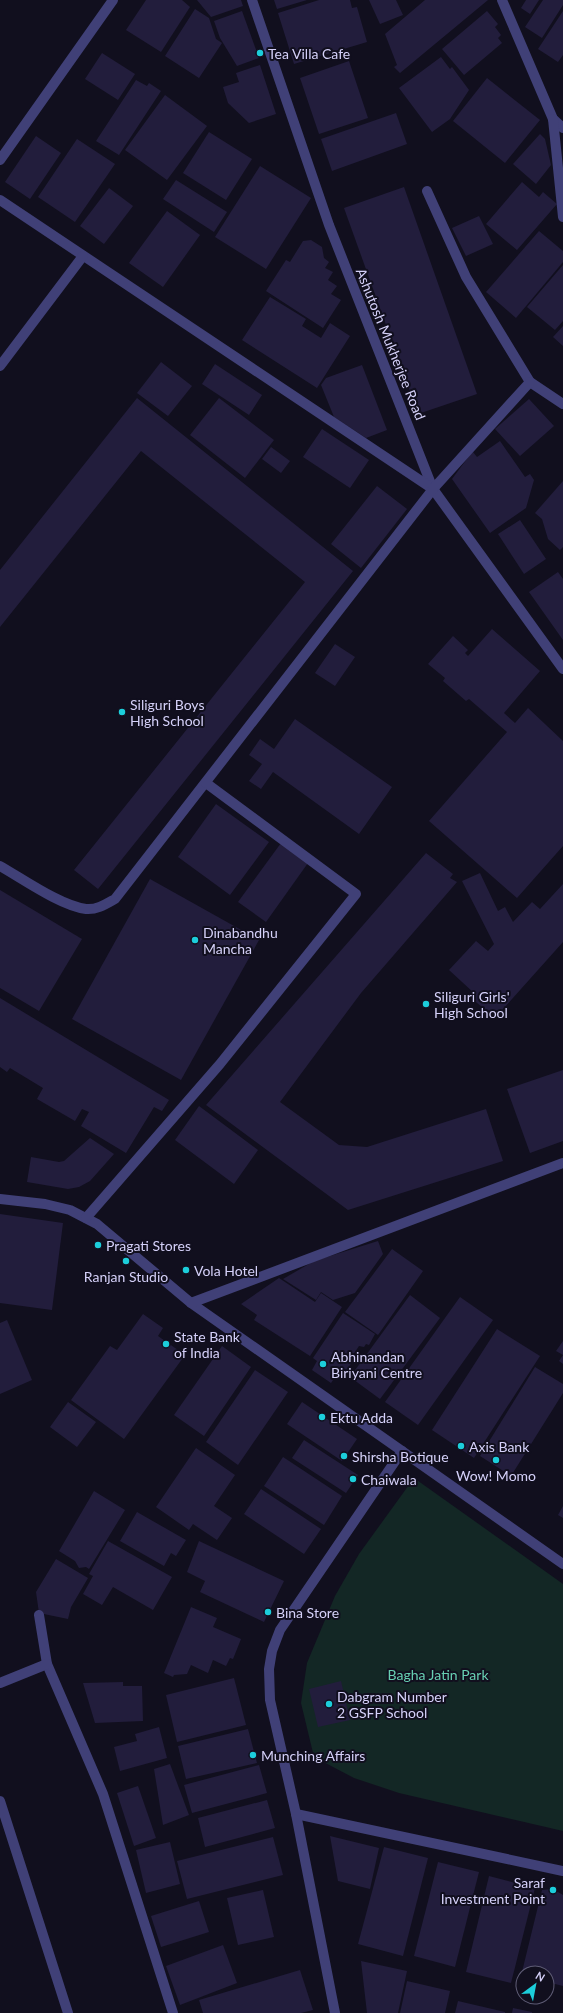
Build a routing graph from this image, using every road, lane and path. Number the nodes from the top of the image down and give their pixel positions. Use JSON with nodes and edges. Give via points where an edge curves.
{"nodes":[{"id":1,"x":113,"y":0,"type":"edge"},
{"id":2,"x":252,"y":0,"type":"edge"},
{"id":3,"x":502,"y":0,"type":"edge"},
{"id":4,"x":553,"y":119,"type":"junction"},
{"id":5,"x":563,"y":128,"type":"edge"},
{"id":6,"x":0,"y":160,"type":"edge"},
{"id":7,"x":427,"y":191,"type":"dead end"},
{"id":8,"x":0,"y":200,"type":"edge"},
{"id":9,"x":563,"y":217,"type":"edge"},
{"id":10,"x":83,"y":256,"type":"junction"},
{"id":11,"x":0,"y":366,"type":"edge"},
{"id":12,"x":530,"y":382,"type":"junction"},
{"id":13,"x":563,"y":404,"type":"edge"},
{"id":14,"x":433,"y":489,"type":"junction"},
{"id":15,"x":563,"y":668,"type":"edge"},
{"id":16,"x":206,"y":783,"type":"junction"},
{"id":17,"x":0,"y":866,"type":"edge"},
{"id":18,"x":563,"y":1163,"type":"edge"},
{"id":19,"x":0,"y":1199,"type":"edge"},
{"id":20,"x":86,"y":1218,"type":"junction"},
{"id":21,"x":191,"y":1303,"type":"junction"},
{"id":22,"x":402,"y":1451,"type":"junction"},
{"id":23,"x":563,"y":1564,"type":"edge"},
{"id":24,"x":39,"y":1615,"type":"dead end"},
{"id":25,"x":47,"y":1664,"type":"junction"},
{"id":26,"x":0,"y":1683,"type":"edge"},
{"id":27,"x":0,"y":1801,"type":"edge"},
{"id":28,"x":296,"y":1814,"type":"junction"},
{"id":29,"x":563,"y":1871,"type":"edge"},
{"id":30,"x":68,"y":2013,"type":"edge"},
{"id":31,"x":174,"y":2013,"type":"edge"},
{"id":32,"x":335,"y":2013,"type":"edge"}],
"edges":[{"from":1,"to":6,"type":"street"},
{"from":2,"to":14,"type":"street","name":"Ashutosh Mukherjee Road","via":[[329,226]]},
{"from":3,"to":4,"type":"street"},
{"from":4,"to":5,"type":"street"},
{"from":4,"to":9,"type":"street"},
{"from":7,"to":12,"type":"street","via":[[466,277]]},
{"from":8,"to":10,"type":"street"},
{"from":10,"to":11,"type":"street"},
{"from":10,"to":14,"type":"street"},
{"from":12,"to":13,"type":"street"},
{"from":12,"to":14,"type":"street"},
{"from":14,"to":15,"type":"street","name":"Ashutosh Mukherjee Road"},
{"from":14,"to":16,"type":"street"},
{"from":16,"to":17,"type":"street","via":[[115,899],[103,906],[87,909],[68,905]]},
{"from":16,"to":20,"type":"street","via":[[356,894],[220,1064]]},
{"from":18,"to":21,"type":"street"},
{"from":19,"to":20,"type":"street","via":[[45,1204],[70,1210]]},
{"from":20,"to":21,"type":"street","via":[[112,1235]]},
{"from":21,"to":22,"type":"street"},
{"from":22,"to":23,"type":"street"},
{"from":22,"to":28,"type":"street","via":[[280,1630],[272,1651],[269,1669],[270,1700]]},
{"from":24,"to":25,"type":"street"},
{"from":25,"to":26,"type":"street"},
{"from":25,"to":31,"type":"street","via":[[103,1794]]},
{"from":27,"to":30,"type":"street"},
{"from":28,"to":29,"type":"street"},
{"from":28,"to":32,"type":"street"}]}
